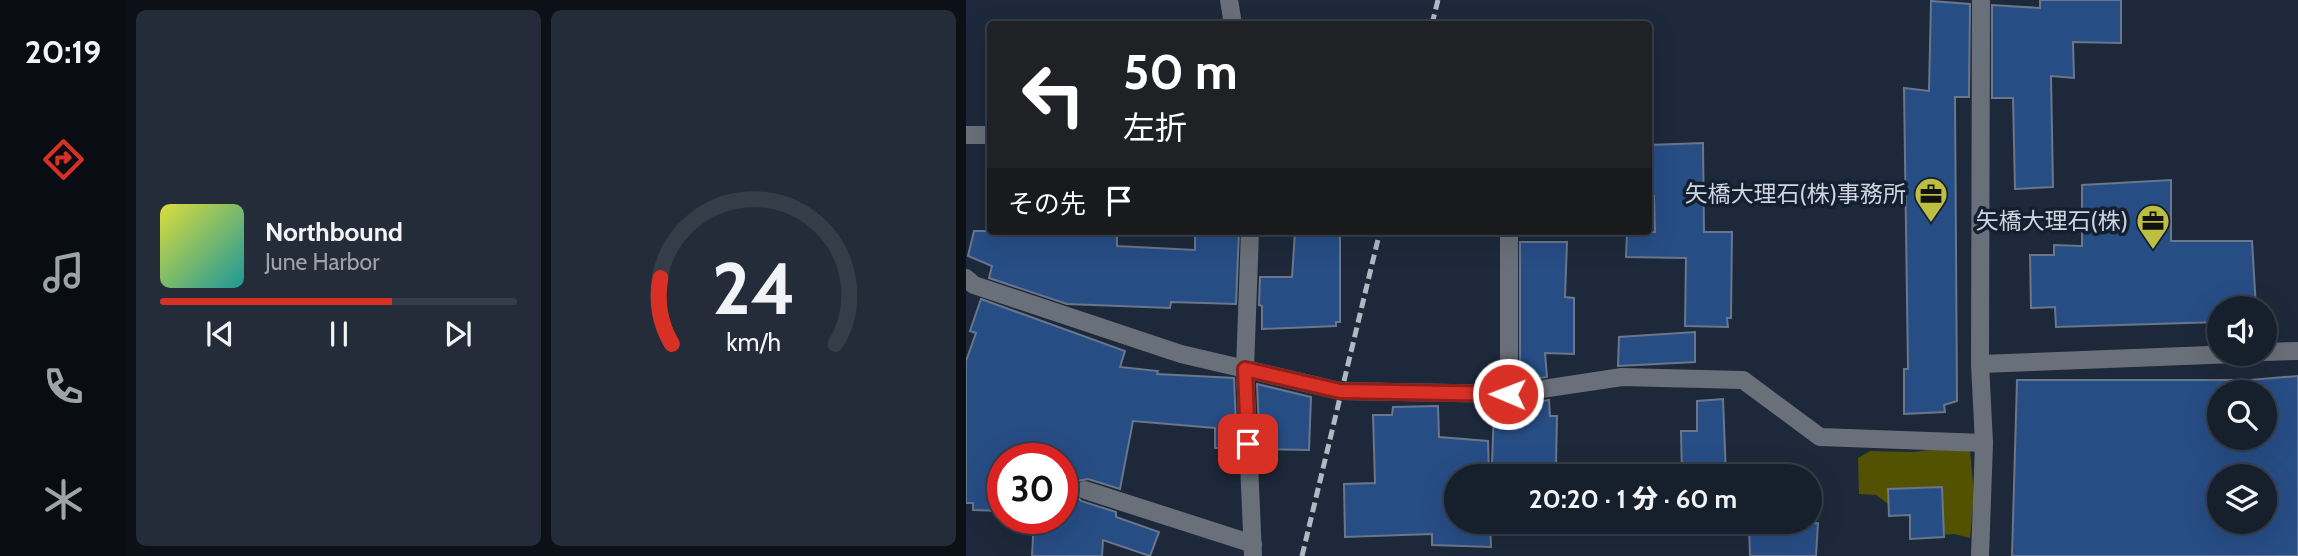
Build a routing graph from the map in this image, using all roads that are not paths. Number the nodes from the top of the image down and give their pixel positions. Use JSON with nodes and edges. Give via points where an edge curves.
{"nodes":[{"id":1,"x":1229,"y":0,"type":"edge"},
{"id":2,"x":1981,"y":0,"type":"edge"},
{"id":3,"x":1232,"y":21,"type":"edge"},
{"id":4,"x":966,"y":135,"type":"edge"},
{"id":5,"x":987,"y":135,"type":"edge"},
{"id":6,"x":1250,"y":235,"type":"edge"},
{"id":7,"x":1509,"y":235,"type":"edge"},
{"id":8,"x":966,"y":278,"type":"edge"},
{"id":9,"x":2298,"y":351,"type":"edge"},
{"id":10,"x":2277,"y":352,"type":"edge"},
{"id":11,"x":2207,"y":355,"type":"edge"},
{"id":12,"x":1980,"y":364,"type":"junction"},
{"id":13,"x":1245,"y":369,"type":"junction"},
{"id":14,"x":1508,"y":394,"type":"junction"},
{"id":15,"x":1983,"y":443,"type":"junction"},
{"id":16,"x":1084,"y":489,"type":"dead end"},
{"id":17,"x":1253,"y":550,"type":"edge"},
{"id":18,"x":1980,"y":556,"type":"edge"}],
"edges":[{"from":1,"to":3,"type":"street"},
{"from":2,"to":12,"type":"street"},
{"from":4,"to":5,"type":"street"},
{"from":6,"to":13,"type":"street"},
{"from":7,"to":14,"type":"street"},
{"from":8,"to":13,"type":"street","via":[[974,285],[1181,354]]},
{"from":9,"to":10,"type":"street"},
{"from":11,"to":12,"type":"street"},
{"from":12,"to":15,"type":"street"},
{"from":13,"to":14,"type":"street","via":[[1340,391]]},
{"from":13,"to":17,"type":"street"},
{"from":14,"to":15,"type":"street","via":[[1622,377],[1743,380],[1821,436]]},
{"from":15,"to":18,"type":"street"},
{"from":16,"to":17,"type":"street"}]}
